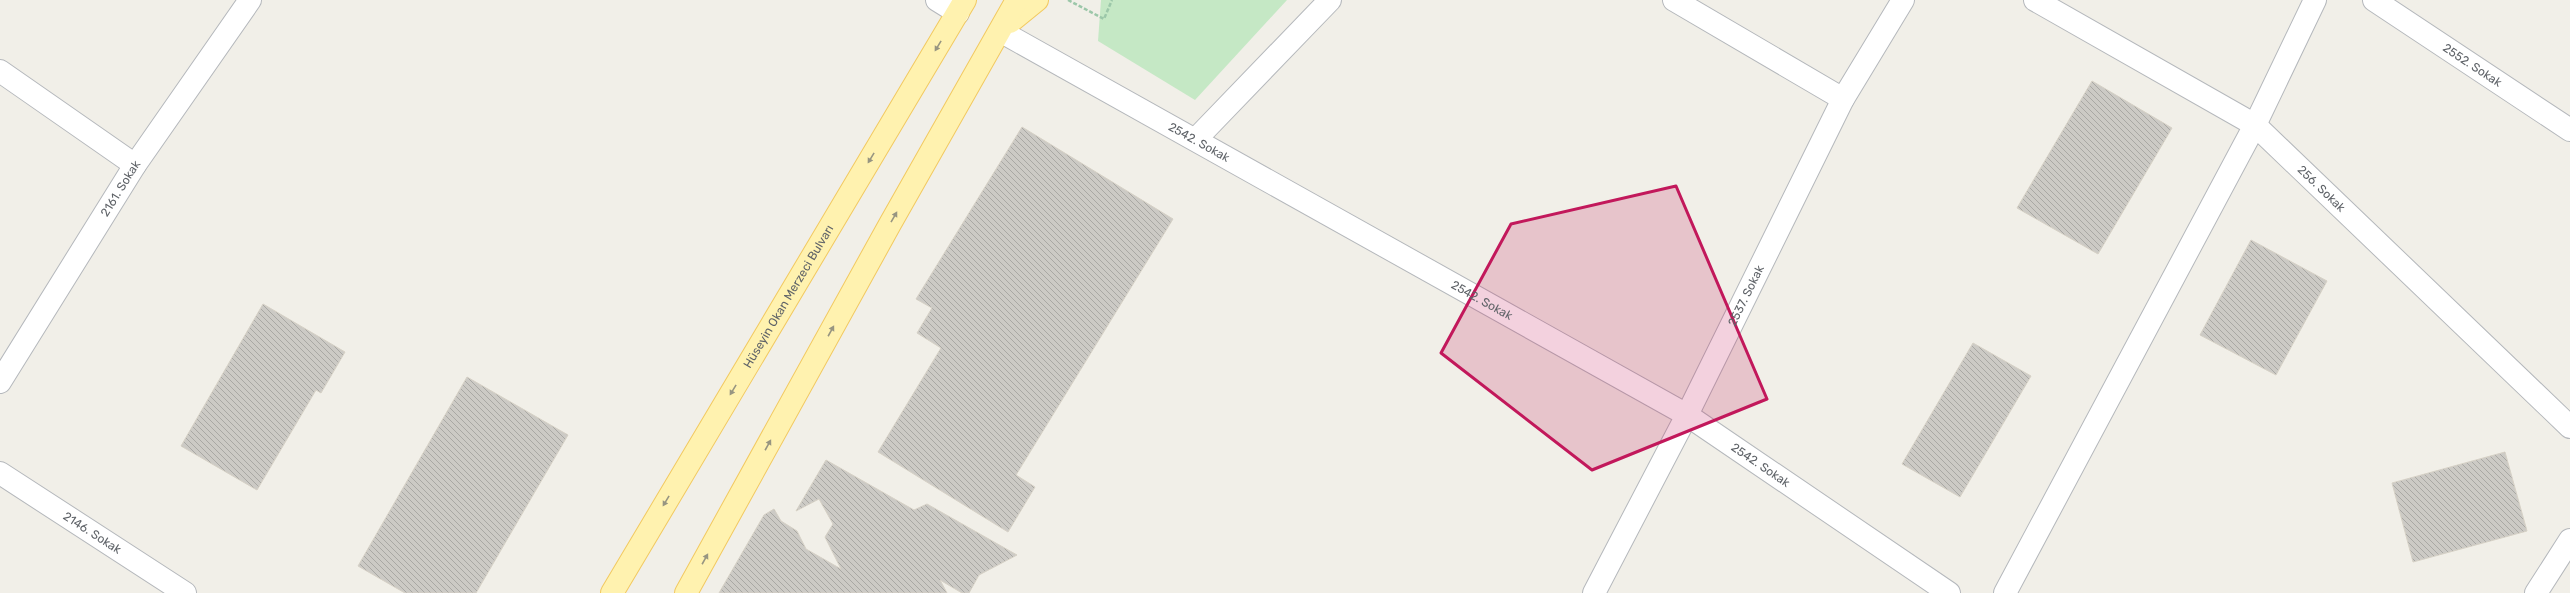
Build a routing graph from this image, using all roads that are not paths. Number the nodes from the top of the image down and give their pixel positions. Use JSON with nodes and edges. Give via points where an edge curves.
{"nodes":[{"id":1,"x":250,"y":0,"type":"edge"},
{"id":2,"x":937,"y":0,"type":"edge"},
{"id":3,"x":1017,"y":0,"type":"edge"},
{"id":4,"x":1037,"y":0,"type":"edge"},
{"id":5,"x":1330,"y":0,"type":"edge"},
{"id":6,"x":1674,"y":0,"type":"edge"},
{"id":7,"x":1903,"y":0,"type":"edge"},
{"id":8,"x":2035,"y":0,"type":"edge"},
{"id":9,"x":2315,"y":0,"type":"edge"},
{"id":10,"x":2374,"y":0,"type":"edge"},
{"id":11,"x":961,"y":4,"type":"edge"},
{"id":12,"x":1000,"y":31,"type":"junction"},
{"id":13,"x":0,"y":72,"type":"edge"},
{"id":14,"x":1843,"y":99,"type":"junction"},
{"id":15,"x":2255,"y":125,"type":"junction"},
{"id":16,"x":2570,"y":130,"type":"edge"},
{"id":17,"x":1196,"y":139,"type":"junction"},
{"id":18,"x":135,"y":165,"type":"junction"},
{"id":19,"x":0,"y":382,"type":"edge"},
{"id":20,"x":1687,"y":415,"type":"junction"},
{"id":21,"x":2570,"y":427,"type":"edge"},
{"id":22,"x":0,"y":473,"type":"edge"},
{"id":23,"x":2570,"y":540,"type":"edge"},
{"id":24,"x":185,"y":593,"type":"edge"},
{"id":25,"x":612,"y":593,"type":"edge"},
{"id":26,"x":686,"y":593,"type":"edge"},
{"id":27,"x":1594,"y":593,"type":"edge"},
{"id":28,"x":1949,"y":593,"type":"edge"},
{"id":29,"x":2005,"y":593,"type":"edge"},
{"id":30,"x":2536,"y":593,"type":"edge"}],
"edges":[{"from":1,"to":18,"type":"street","name":"2161. Sokak"},
{"from":2,"to":11,"type":"street"},
{"from":3,"to":12,"type":"main road"},
{"from":4,"to":12,"type":"main road"},
{"from":5,"to":17,"type":"street"},
{"from":6,"to":14,"type":"street"},
{"from":7,"to":14,"type":"street","name":"2537. Sokak"},
{"from":8,"to":15,"type":"street","name":"256. Sokak"},
{"from":9,"to":15,"type":"street"},
{"from":10,"to":16,"type":"street","name":"2552. Sokak"},
{"from":11,"to":25,"type":"main road","name":"Hüseyin Okan Merzeci Bulvarı","one_way":true},
{"from":12,"to":17,"type":"street","name":"2542. Sokak"},
{"from":26,"to":12,"type":"main road","one_way":true},
{"from":13,"to":18,"type":"street"},
{"from":14,"to":20,"type":"street","name":"2537. Sokak"},
{"from":15,"to":21,"type":"street","name":"256. Sokak"},
{"from":15,"to":29,"type":"street"},
{"from":17,"to":20,"type":"street","name":"2542. Sokak"},
{"from":18,"to":19,"type":"street","name":"2161. Sokak"},
{"from":20,"to":27,"type":"street","name":"2537. Sokak"},
{"from":20,"to":28,"type":"street","name":"2542. Sokak"},
{"from":22,"to":24,"type":"street","name":"2146. Sokak"},
{"from":23,"to":30,"type":"street"}]}
